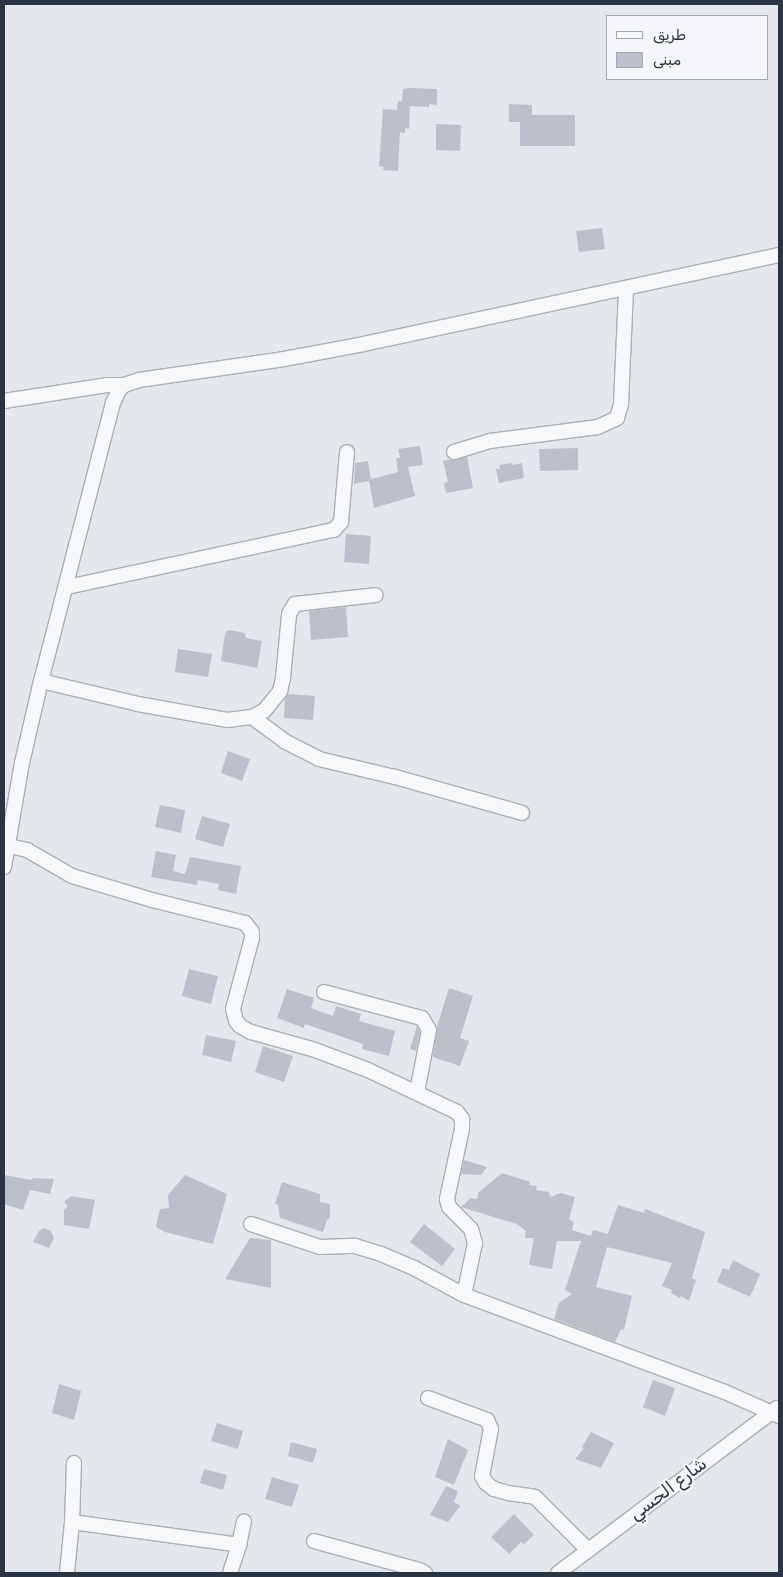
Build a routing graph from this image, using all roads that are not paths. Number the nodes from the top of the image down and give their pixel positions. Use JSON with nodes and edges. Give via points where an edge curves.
{"nodes":[{"id":1,"x":779,"y":255,"type":"edge"},
{"id":2,"x":626,"y":290,"type":"junction"},
{"id":3,"x":124,"y":385,"type":"junction"},
{"id":4,"x":4,"y":401,"type":"edge"},
{"id":5,"x":347,"y":452,"type":"dead end"},
{"id":6,"x":454,"y":452,"type":"dead end"},
{"id":7,"x":67,"y":587,"type":"junction"},
{"id":8,"x":376,"y":594,"type":"dead end"},
{"id":9,"x":41,"y":681,"type":"junction"},
{"id":10,"x":252,"y":717,"type":"junction"},
{"id":11,"x":522,"y":813,"type":"dead end"},
{"id":12,"x":6,"y":845,"type":"edge"},
{"id":13,"x":4,"y":866,"type":"edge"},
{"id":14,"x":324,"y":992,"type":"dead end"},
{"id":15,"x":417,"y":1092,"type":"junction"},
{"id":16,"x":251,"y":1224,"type":"dead end"},
{"id":17,"x":464,"y":1295,"type":"junction"},
{"id":18,"x":428,"y":1398,"type":"dead end"},
{"id":19,"x":776,"y":1412,"type":"edge"},
{"id":20,"x":74,"y":1463,"type":"dead end"},
{"id":21,"x":72,"y":1522,"type":"junction"},
{"id":22,"x":244,"y":1522,"type":"dead end"},
{"id":23,"x":314,"y":1541,"type":"dead end"},
{"id":24,"x":239,"y":1546,"type":"junction"},
{"id":25,"x":588,"y":1550,"type":"junction"},
{"id":26,"x":68,"y":1573,"type":"edge"},
{"id":27,"x":230,"y":1573,"type":"edge"},
{"id":28,"x":425,"y":1573,"type":"edge"},
{"id":29,"x":558,"y":1573,"type":"edge"}],
"edges":[{"from":1,"to":2,"type":"street"},
{"from":2,"to":3,"type":"street","via":[[364,344]]},
{"from":2,"to":6,"type":"street","via":[[621,404],[617,418],[598,427],[490,441]]},
{"from":3,"to":4,"type":"street"},
{"from":3,"to":7,"type":"street","via":[[113,403]]},
{"from":5,"to":7,"type":"street","via":[[341,522],[334,530]]},
{"from":7,"to":9,"type":"street"},
{"from":8,"to":10,"type":"street","via":[[302,602],[292,607],[280,691],[264,711]]},
{"from":9,"to":10,"type":"street","via":[[138,704],[227,720]]},
{"from":9,"to":12,"type":"street"},
{"from":10,"to":11,"type":"street","via":[[286,742],[319,760],[395,777]]},
{"from":12,"to":13,"type":"street"},
{"from":12,"to":15,"type":"street","via":[[27,850],[72,876],[245,923],[252,932],[252,938],[234,1009],[240,1026],[342,1060]]},
{"from":14,"to":15,"type":"street","via":[[422,1018],[429,1030]]},
{"from":15,"to":17,"type":"street","via":[[453,1109],[462,1120],[447,1199],[449,1207],[475,1238]]},
{"from":16,"to":17,"type":"street","via":[[320,1247],[355,1246],[381,1254]]},
{"from":17,"to":19,"type":"street"},
{"from":18,"to":25,"type":"street","via":[[487,1420],[491,1429],[482,1476],[486,1483],[508,1493],[535,1496]]},
{"from":19,"to":25,"type":"street","name":"شارع الحسي"},
{"from":20,"to":21,"type":"street"},
{"from":21,"to":24,"type":"street"},
{"from":21,"to":26,"type":"street"},
{"from":22,"to":24,"type":"street"},
{"from":23,"to":28,"type":"street"},
{"from":24,"to":27,"type":"street"},
{"from":25,"to":29,"type":"street","name":"شارع الحسي"}]}
